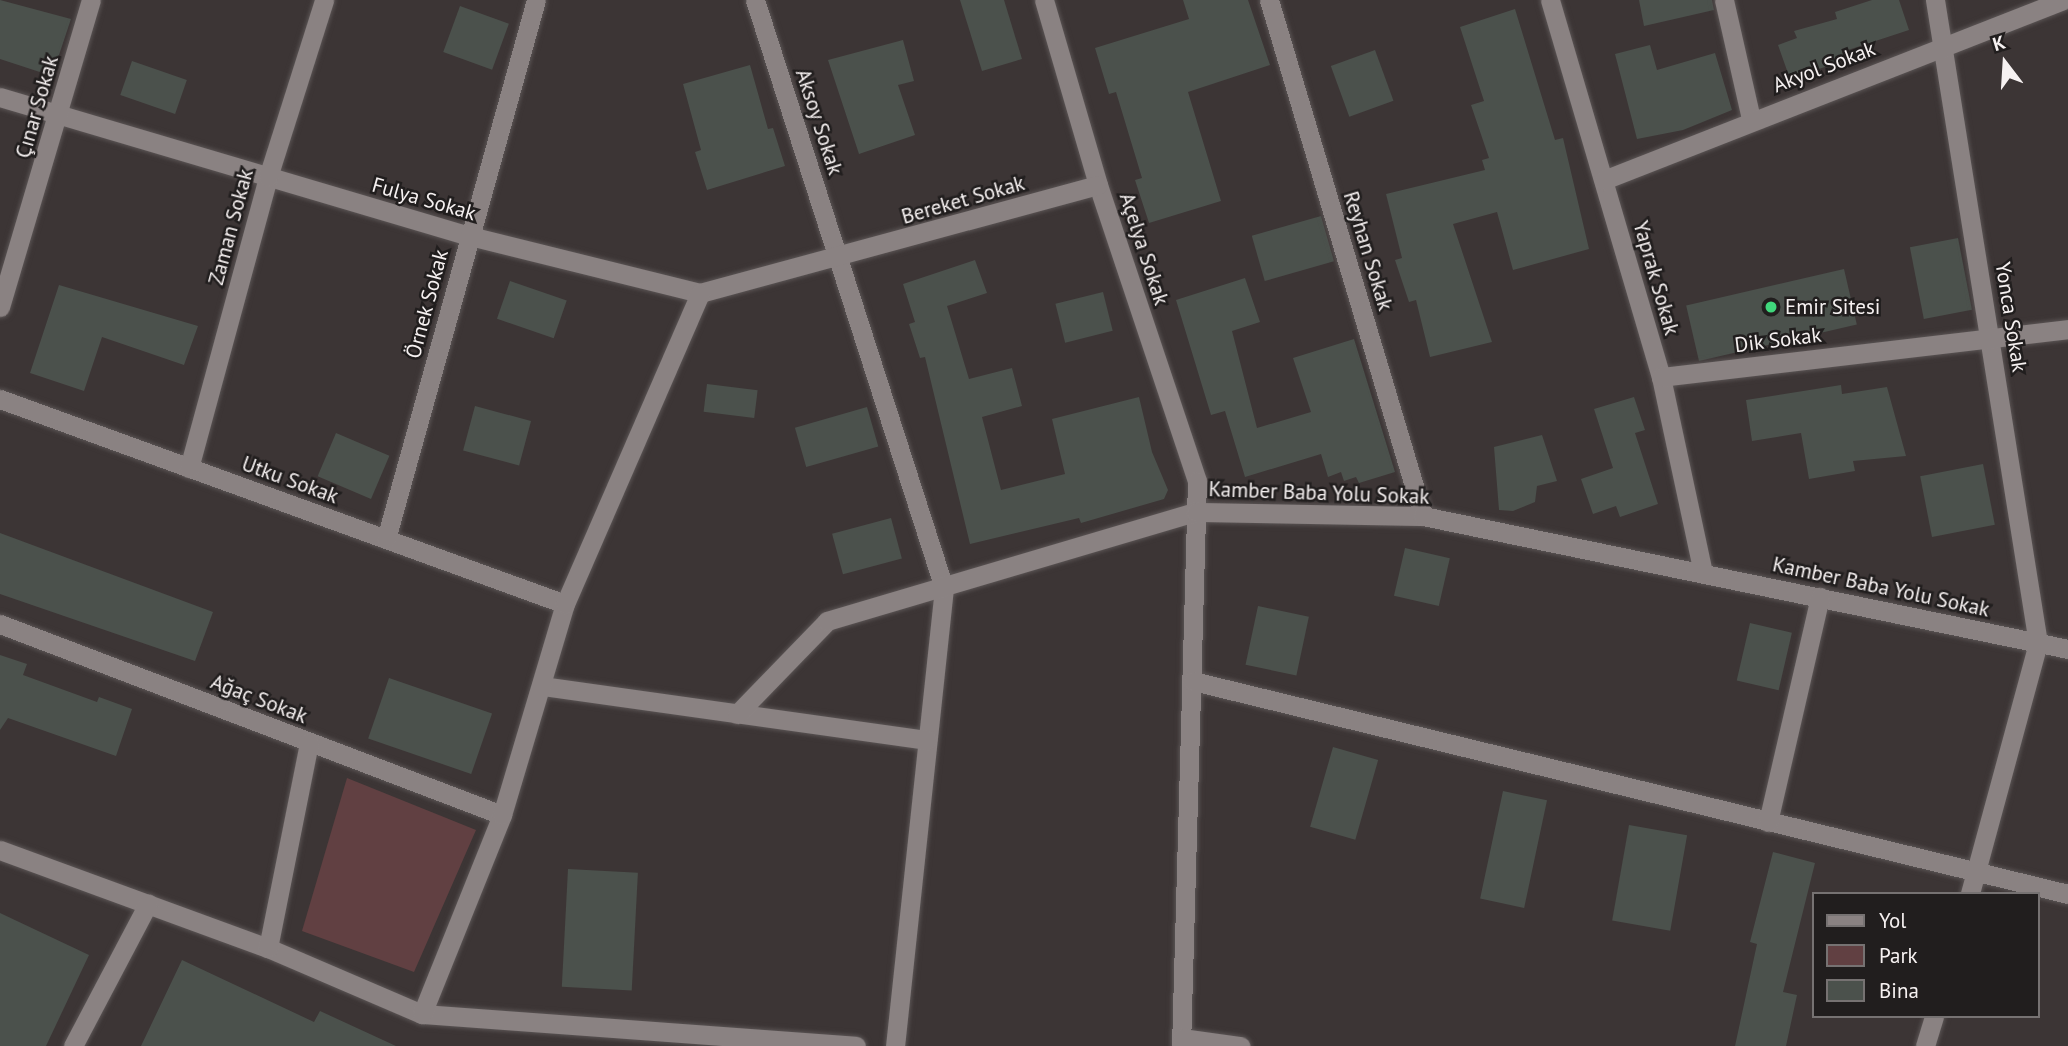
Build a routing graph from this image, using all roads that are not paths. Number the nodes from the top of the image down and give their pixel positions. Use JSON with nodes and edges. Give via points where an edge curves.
{"nodes":[{"id":1,"x":91,"y":0,"type":"edge"},
{"id":2,"x":324,"y":0,"type":"edge"},
{"id":3,"x":536,"y":0,"type":"edge"},
{"id":4,"x":755,"y":0,"type":"edge"},
{"id":5,"x":1044,"y":0,"type":"edge"},
{"id":6,"x":1269,"y":0,"type":"edge"},
{"id":7,"x":1550,"y":0,"type":"edge"},
{"id":8,"x":1724,"y":0,"type":"edge"},
{"id":9,"x":1935,"y":0,"type":"edge"},
{"id":10,"x":2063,"y":0,"type":"edge"},
{"id":11,"x":1945,"y":45,"type":"junction"},
{"id":12,"x":0,"y":97,"type":"edge"},
{"id":13,"x":60,"y":114,"type":"junction"},
{"id":14,"x":1751,"y":119,"type":"junction"},
{"id":15,"x":268,"y":177,"type":"junction"},
{"id":16,"x":1604,"y":180,"type":"junction"},
{"id":17,"x":1098,"y":185,"type":"junction"},
{"id":18,"x":470,"y":236,"type":"junction"},
{"id":19,"x":839,"y":258,"type":"junction"},
{"id":20,"x":700,"y":293,"type":"junction"},
{"id":21,"x":0,"y":307,"type":"edge"},
{"id":22,"x":2068,"y":329,"type":"edge"},
{"id":23,"x":1991,"y":338,"type":"junction"},
{"id":24,"x":1661,"y":377,"type":"junction"},
{"id":25,"x":0,"y":399,"type":"edge"},
{"id":26,"x":190,"y":468,"type":"junction"},
{"id":27,"x":1196,"y":512,"type":"junction"},
{"id":28,"x":1423,"y":516,"type":"junction"},
{"id":29,"x":386,"y":539,"type":"junction"},
{"id":30,"x":1703,"y":573,"type":"junction"},
{"id":31,"x":944,"y":588,"type":"junction"},
{"id":32,"x":1820,"y":597,"type":"junction"},
{"id":33,"x":565,"y":604,"type":"junction"},
{"id":34,"x":0,"y":624,"type":"edge"},
{"id":35,"x":2038,"y":643,"type":"junction"},
{"id":36,"x":2068,"y":649,"type":"edge"},
{"id":37,"x":1193,"y":681,"type":"junction"},
{"id":38,"x":542,"y":686,"type":"junction"},
{"id":39,"x":737,"y":714,"type":"junction"},
{"id":40,"x":927,"y":740,"type":"junction"},
{"id":41,"x":309,"y":742,"type":"junction"},
{"id":42,"x":502,"y":815,"type":"junction"},
{"id":43,"x":1768,"y":822,"type":"junction"},
{"id":44,"x":0,"y":850,"type":"edge"},
{"id":45,"x":1976,"y":874,"type":"junction"},
{"id":46,"x":1971,"y":892,"type":"edge"},
{"id":47,"x":2068,"y":894,"type":"edge"},
{"id":48,"x":148,"y":904,"type":"junction"},
{"id":49,"x":268,"y":948,"type":"junction"},
{"id":50,"x":422,"y":1014,"type":"junction"},
{"id":51,"x":1933,"y":1018,"type":"edge"},
{"id":52,"x":1182,"y":1042,"type":"edge"},
{"id":53,"x":72,"y":1046,"type":"edge"},
{"id":54,"x":856,"y":1046,"type":"edge"},
{"id":55,"x":895,"y":1046,"type":"edge"},
{"id":56,"x":1240,"y":1046,"type":"edge"},
{"id":57,"x":1926,"y":1046,"type":"edge"}],
"edges":[{"from":1,"to":13,"type":"street","name":"Çınar Sokak"},
{"from":2,"to":15,"type":"street","name":"Zaman Sokak"},
{"from":3,"to":18,"type":"street","name":"Örnek Sokak"},
{"from":4,"to":19,"type":"street","name":"Aksoy Sokak"},
{"from":5,"to":17,"type":"street","name":"Açelya Sokak"},
{"from":6,"to":28,"type":"street","name":"Reyhan Sokak"},
{"from":7,"to":16,"type":"street","name":"Yaprak Sokak"},
{"from":8,"to":14,"type":"street"},
{"from":9,"to":11,"type":"street","name":"Yonca Sokak"},
{"from":10,"to":11,"type":"street","name":"Akyol Sokak"},
{"from":11,"to":14,"type":"street","name":"Akyol Sokak"},
{"from":11,"to":23,"type":"street","name":"Yonca Sokak"},
{"from":12,"to":13,"type":"street","name":"Fulya Sokak"},
{"from":13,"to":15,"type":"street","name":"Fulya Sokak"},
{"from":13,"to":21,"type":"street","name":"Çınar Sokak"},
{"from":14,"to":16,"type":"street","name":"Akyol Sokak"},
{"from":15,"to":18,"type":"street","name":"Fulya Sokak"},
{"from":15,"to":26,"type":"street","name":"Zaman Sokak"},
{"from":16,"to":24,"type":"street","name":"Yaprak Sokak"},
{"from":17,"to":19,"type":"street","name":"Bereket Sokak"},
{"from":17,"to":27,"type":"street","name":"Açelya Sokak","via":[[1197,481]]},
{"from":18,"to":20,"type":"street","name":"Fulya Sokak"},
{"from":18,"to":29,"type":"street","name":"Örnek Sokak"},
{"from":19,"to":20,"type":"street","name":"Fulya Sokak"},
{"from":19,"to":31,"type":"street","name":"Aksoy Sokak"},
{"from":20,"to":33,"type":"street"},
{"from":22,"to":23,"type":"street","name":"Dik Sokak"},
{"from":23,"to":24,"type":"street","name":"Dik Sokak"},
{"from":23,"to":35,"type":"street","name":"Yonca Sokak"},
{"from":24,"to":30,"type":"street","name":"Yaprak Sokak"},
{"from":25,"to":26,"type":"street","name":"Utku Sokak"},
{"from":26,"to":29,"type":"street","name":"Utku Sokak"},
{"from":27,"to":28,"type":"street","name":"Kamber Baba Yolu Sokak"},
{"from":27,"to":31,"type":"street","name":"Kamber Baba Yolu Sokak"},
{"from":27,"to":37,"type":"street","name":"Açelya Sokak"},
{"from":28,"to":30,"type":"street","name":"Kamber Baba Yolu Sokak"},
{"from":29,"to":33,"type":"street","name":"Utku Sokak"},
{"from":30,"to":32,"type":"street","name":"Kamber Baba Yolu Sokak"},
{"from":31,"to":39,"type":"street","name":"Kamber Baba Yolu Sokak","via":[[827,621]]},
{"from":31,"to":40,"type":"street"},
{"from":32,"to":35,"type":"street","name":"Kamber Baba Yolu Sokak"},
{"from":32,"to":43,"type":"street"},
{"from":33,"to":38,"type":"street"},
{"from":34,"to":41,"type":"street","name":"Ağaç Sokak"},
{"from":35,"to":36,"type":"street","name":"Kamber Baba Yolu Sokak"},
{"from":35,"to":45,"type":"street"},
{"from":37,"to":43,"type":"street"},
{"from":37,"to":52,"type":"street","name":"Açelya Sokak"},
{"from":38,"to":39,"type":"street"},
{"from":38,"to":42,"type":"street"},
{"from":39,"to":40,"type":"street"},
{"from":40,"to":55,"type":"street"},
{"from":41,"to":42,"type":"street","name":"Ağaç Sokak"},
{"from":41,"to":49,"type":"street"},
{"from":42,"to":50,"type":"street"},
{"from":43,"to":45,"type":"street"},
{"from":44,"to":48,"type":"street"},
{"from":45,"to":46,"type":"street"},
{"from":45,"to":47,"type":"street"},
{"from":48,"to":49,"type":"street"},
{"from":48,"to":53,"type":"street"},
{"from":49,"to":50,"type":"street"},
{"from":50,"to":54,"type":"street"},
{"from":51,"to":57,"type":"street"},
{"from":52,"to":56,"type":"street"}]}
